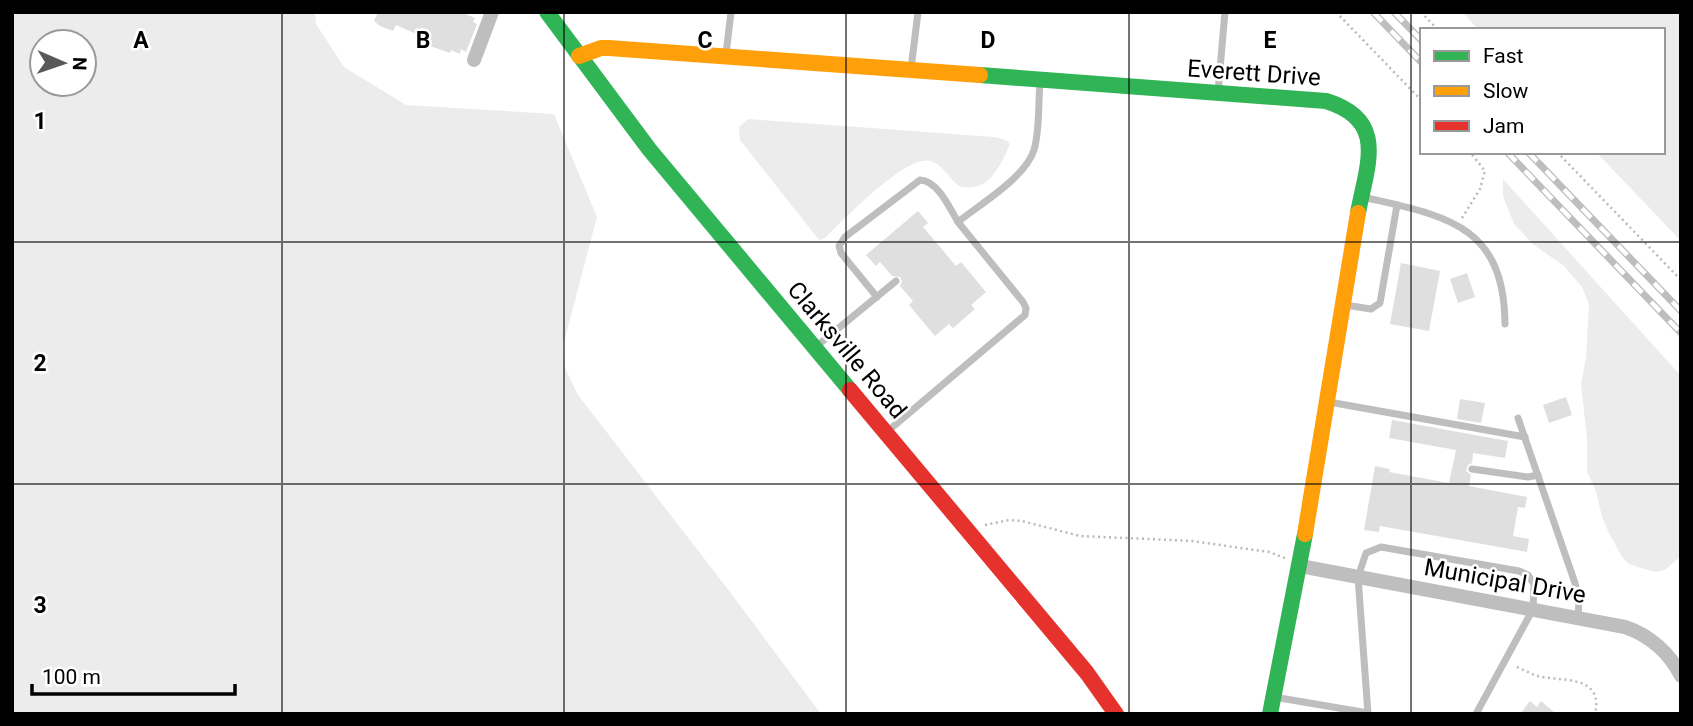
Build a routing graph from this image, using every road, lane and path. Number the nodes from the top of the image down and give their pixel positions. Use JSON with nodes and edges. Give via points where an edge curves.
{"nodes":[{"id":1,"x":492,"y":12,"type":"edge"},
{"id":2,"x":547,"y":12,"type":"edge"},
{"id":3,"x":731,"y":12,"type":"edge"},
{"id":4,"x":918,"y":12,"type":"edge"},
{"id":5,"x":1225,"y":12,"type":"edge"},
{"id":6,"x":1336,"y":12,"type":"edge"},
{"id":7,"x":1421,"y":12,"type":"edge"},
{"id":8,"x":1436,"y":28,"type":"edge"},
{"id":9,"x":726,"y":55,"type":"junction"},
{"id":10,"x":579,"y":56,"type":"junction"},
{"id":11,"x":474,"y":60,"type":"dead end"},
{"id":12,"x":911,"y":69,"type":"junction"},
{"id":13,"x":1040,"y":79,"type":"junction"},
{"id":14,"x":1217,"y":93,"type":"junction"},
{"id":15,"x":1420,"y":99,"type":"edge"},
{"id":16,"x":1472,"y":154,"type":"edge"},
{"id":17,"x":1558,"y":154,"type":"edge"},
{"id":18,"x":1362,"y":197,"type":"junction"},
{"id":19,"x":1397,"y":205,"type":"junction"},
{"id":20,"x":958,"y":222,"type":"junction"},
{"id":21,"x":1458,"y":225,"type":"junction"},
{"id":22,"x":1681,"y":280,"type":"edge"},
{"id":23,"x":896,"y":281,"type":"dead end"},
{"id":24,"x":877,"y":297,"type":"junction"},
{"id":25,"x":1344,"y":305,"type":"junction"},
{"id":26,"x":1505,"y":324,"type":"dead end"},
{"id":27,"x":815,"y":348,"type":"junction"},
{"id":28,"x":1328,"y":402,"type":"junction"},
{"id":29,"x":1518,"y":418,"type":"dead end"},
{"id":30,"x":886,"y":432,"type":"junction"},
{"id":31,"x":1525,"y":437,"type":"junction"},
{"id":32,"x":1472,"y":469,"type":"dead end"},
{"id":33,"x":1538,"y":475,"type":"junction"},
{"id":34,"x":970,"y":533,"type":"junction"},
{"id":35,"x":1301,"y":564,"type":"junction"},
{"id":36,"x":1358,"y":577,"type":"junction"},
{"id":37,"x":1533,"y":609,"type":"junction"},
{"id":38,"x":1578,"y":617,"type":"junction"},
{"id":39,"x":1517,"y":667,"type":"dead end"},
{"id":40,"x":1681,"y":677,"type":"edge"},
{"id":41,"x":1274,"y":697,"type":"junction"},
{"id":42,"x":1368,"y":713,"type":"edge"},
{"id":43,"x":1116,"y":714,"type":"edge"},
{"id":44,"x":1270,"y":714,"type":"edge"},
{"id":45,"x":1476,"y":714,"type":"edge"},
{"id":46,"x":1595,"y":714,"type":"edge"}],
"edges":[{"from":1,"to":11,"type":"street"},
{"from":2,"to":10,"type":"street","name":"Clarksville Road"},
{"from":3,"to":9,"type":"lane"},
{"from":4,"to":12,"type":"lane"},
{"from":5,"to":14,"type":"lane"},
{"from":6,"to":15,"type":"path"},
{"from":7,"to":8,"type":"path"},
{"from":9,"to":10,"type":"street","name":"Everett Drive","via":[[601,48]]},
{"from":9,"to":12,"type":"street","name":"Everett Drive"},
{"from":10,"to":27,"type":"street","name":"Clarksville Road","via":[[649,149]]},
{"from":12,"to":13,"type":"street","name":"Everett Drive"},
{"from":13,"to":14,"type":"street","name":"Everett Drive"},
{"from":13,"to":20,"type":"lane","via":[[1031,156],[1019,173]]},
{"from":14,"to":18,"type":"street","name":"Everett Drive","via":[[1326,101],[1346,107],[1368,137]]},
{"from":16,"to":21,"type":"path","via":[[1485,171]]},
{"from":17,"to":22,"type":"path"},
{"from":18,"to":19,"type":"lane"},
{"from":18,"to":25,"type":"street","name":"Everett Drive"},
{"from":19,"to":21,"type":"lane","via":[[1437,214]]},
{"from":19,"to":25,"type":"lane","via":[[1380,303],[1371,309]]},
{"from":20,"to":24,"type":"lane","via":[[932,184],[920,180],[845,237],[841,253]]},
{"from":20,"to":30,"type":"lane","via":[[1023,302],[1025,315]]},
{"from":21,"to":26,"type":"lane","via":[[1478,241],[1495,266],[1504,294]]},
{"from":23,"to":24,"type":"lane"},
{"from":24,"to":27,"type":"lane"},
{"from":25,"to":28,"type":"street","name":"Everett Drive"},
{"from":27,"to":30,"type":"street","name":"Clarksville Road"},
{"from":28,"to":31,"type":"lane"},
{"from":28,"to":35,"type":"street","name":"Everett Drive"},
{"from":29,"to":31,"type":"lane"},
{"from":30,"to":34,"type":"street","name":"Clarksville Road"},
{"from":31,"to":33,"type":"lane"},
{"from":32,"to":33,"type":"lane"},
{"from":33,"to":38,"type":"lane","via":[[1578,592]]},
{"from":34,"to":35,"type":"path","via":[[993,522],[1022,520],[1080,536],[1192,541],[1269,552]]},
{"from":34,"to":43,"type":"street","name":"Clarksville Road"},
{"from":35,"to":36,"type":"street","name":"Municipal Drive"},
{"from":35,"to":41,"type":"street","name":"Everett Drive"},
{"from":36,"to":37,"type":"street","name":"Municipal Drive"},
{"from":36,"to":37,"type":"lane","via":[[1366,553],[1387,547],[1525,573],[1535,587]]},
{"from":36,"to":42,"type":"lane"},
{"from":37,"to":38,"type":"street","name":"Municipal Drive"},
{"from":37,"to":45,"type":"lane"},
{"from":38,"to":40,"type":"street","name":"Municipal Drive","via":[[1625,627],[1649,638]]},
{"from":39,"to":46,"type":"path","via":[[1536,676],[1584,684],[1595,696]]},
{"from":41,"to":42,"type":"lane"},
{"from":41,"to":44,"type":"street","name":"Everett Drive"}]}
